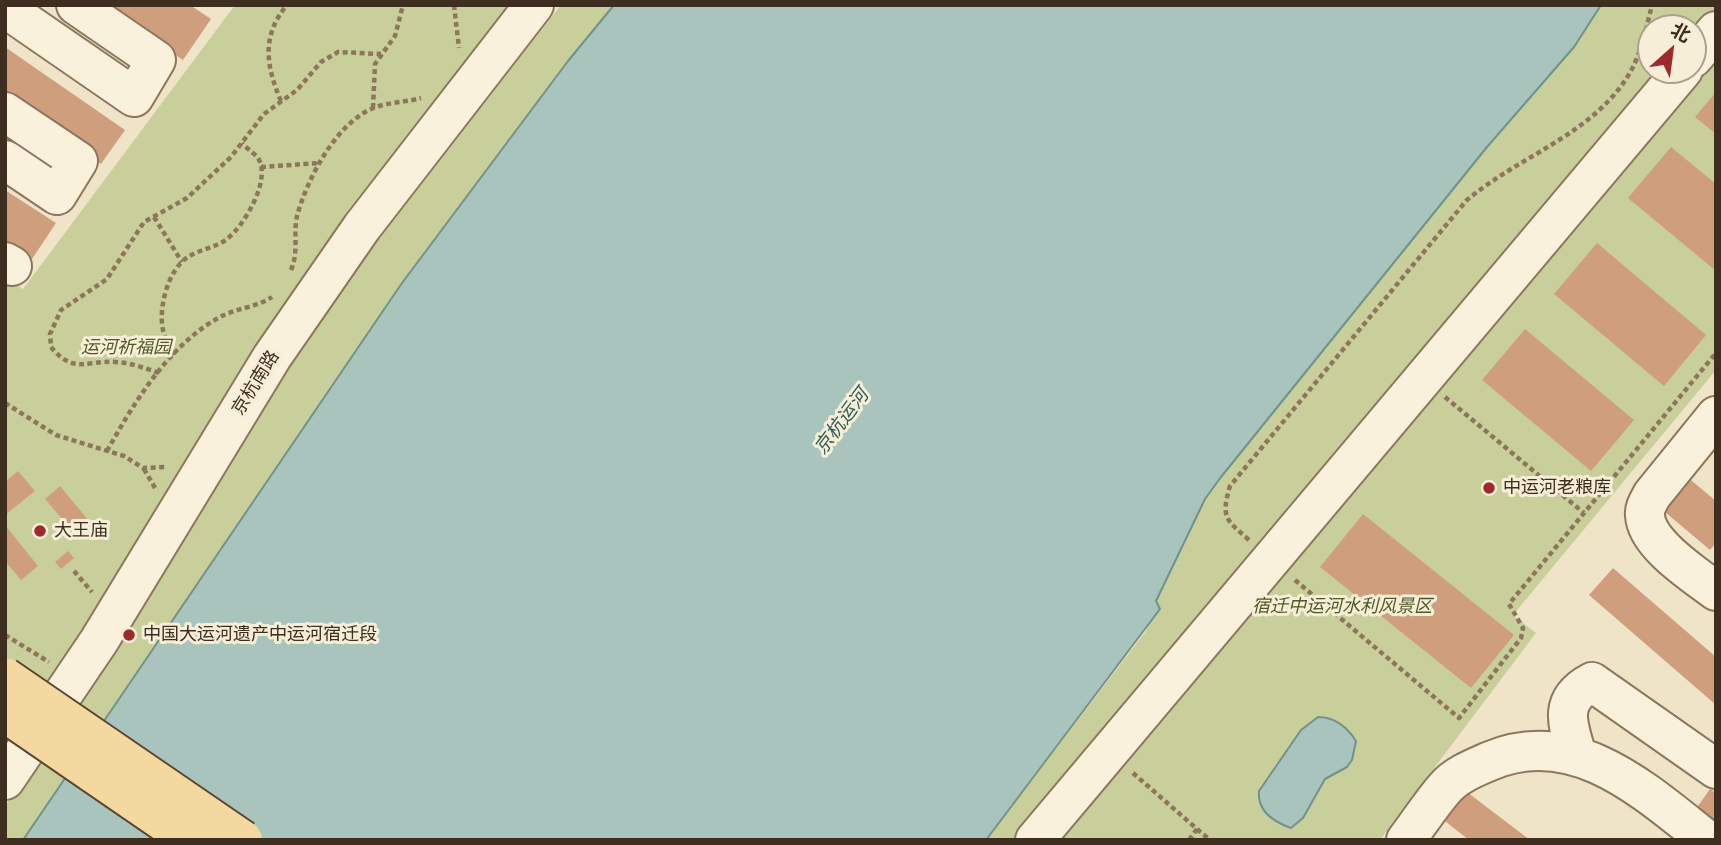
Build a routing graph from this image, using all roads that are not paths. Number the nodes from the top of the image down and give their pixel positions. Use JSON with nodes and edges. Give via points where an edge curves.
{"nodes":[{"id":1,"x":75,"y":5,"type":"edge"},
{"id":2,"x":534,"y":5,"type":"edge"},
{"id":3,"x":5,"y":8,"type":"edge"},
{"id":4,"x":1671,"y":84,"type":"edge"},
{"id":5,"x":5,"y":112,"type":"edge"},
{"id":6,"x":5,"y":160,"type":"edge"},
{"id":7,"x":1715,"y":418,"type":"edge"},
{"id":8,"x":1716,"y":591,"type":"edge"},
{"id":9,"x":5,"y":677,"type":"edge"},
{"id":10,"x":5,"y":713,"type":"edge"},
{"id":11,"x":1577,"y":755,"type":"junction"},
{"id":12,"x":1716,"y":769,"type":"edge"},
{"id":13,"x":5,"y":780,"type":"edge"},
{"id":14,"x":190,"y":840,"type":"edge"},
{"id":15,"x":243,"y":840,"type":"edge"},
{"id":16,"x":1035,"y":840,"type":"edge"},
{"id":17,"x":1406,"y":840,"type":"edge"},
{"id":18,"x":1707,"y":840,"type":"edge"}],
"edges":[{"from":1,"to":3,"type":"street","via":[[156,60],[134,97]]},
{"from":2,"to":13,"type":"street","name":"京杭南路","via":[[362,228],[272,357]]},
{"from":4,"to":16,"type":"street"},
{"from":5,"to":6,"type":"street","via":[[78,161],[57,195]]},
{"from":7,"to":8,"type":"street","via":[[1652,495],[1644,518],[1668,554]]},
{"from":9,"to":15,"type":"main road","bridge":true},
{"from":10,"to":14,"type":"main road","bridge":true},
{"from":11,"to":12,"type":"street","via":[[1567,723],[1569,704],[1579,689],[1592,682]]},
{"from":11,"to":17,"type":"street","via":[[1539,749],[1504,755],[1469,770],[1446,786]]},
{"from":11,"to":18,"type":"street","via":[[1618,773]]}]}
